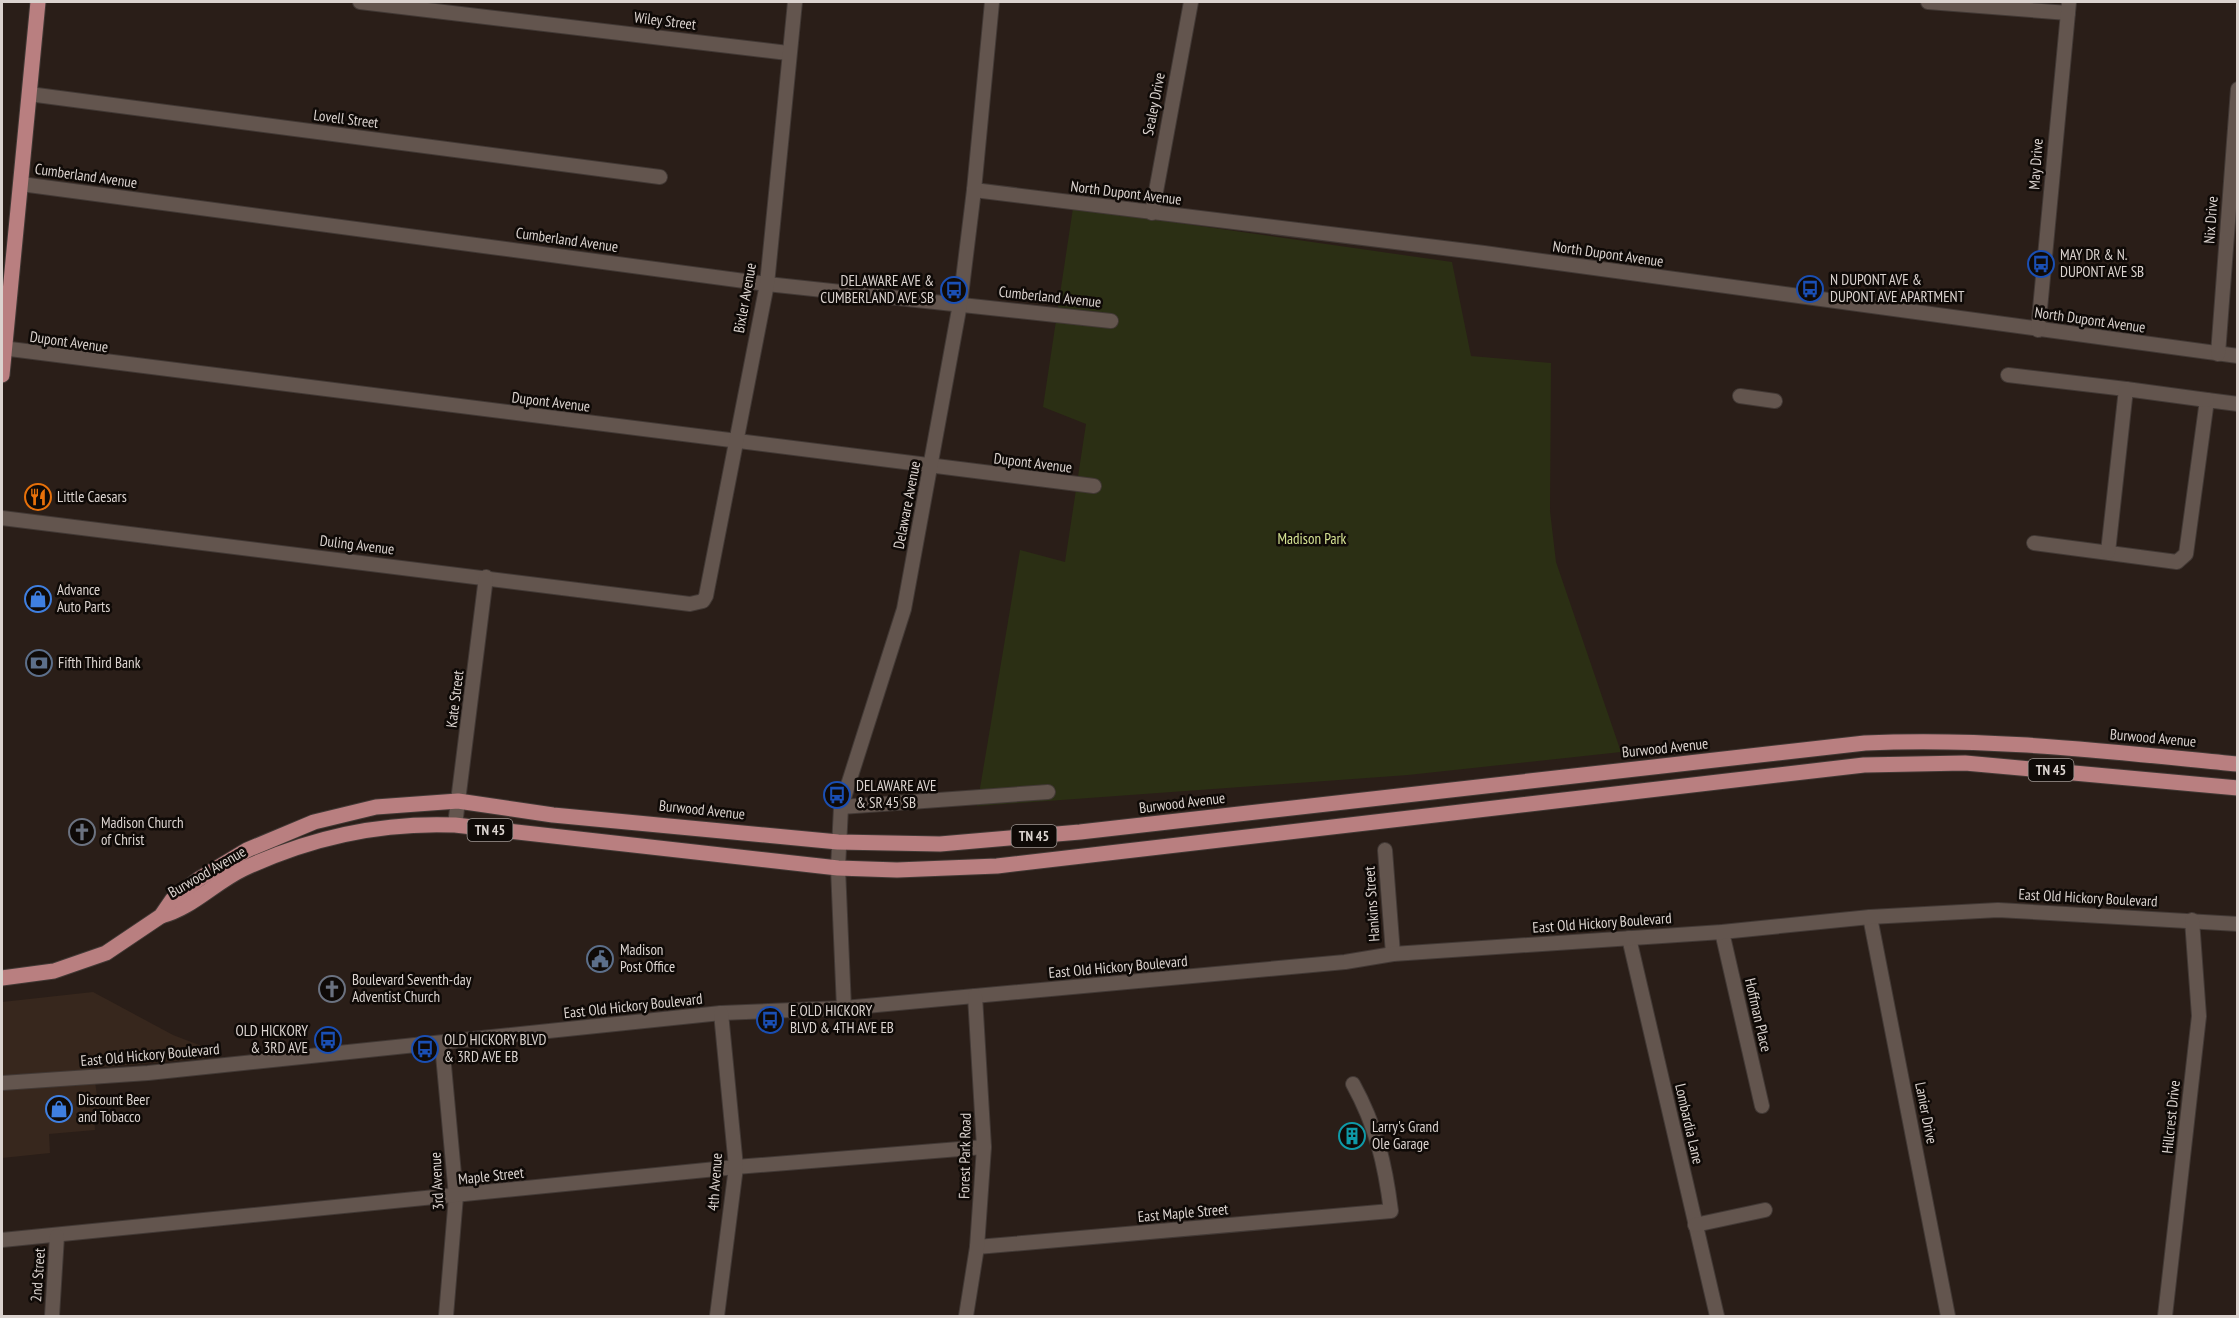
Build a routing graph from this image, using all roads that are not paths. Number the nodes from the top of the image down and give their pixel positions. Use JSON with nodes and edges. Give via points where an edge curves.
{"nodes":[{"id":1,"x":38,"y":2,"type":"edge"},
{"id":2,"x":360,"y":2,"type":"edge"},
{"id":3,"x":795,"y":2,"type":"edge"},
{"id":4,"x":992,"y":2,"type":"edge"},
{"id":5,"x":1191,"y":2,"type":"edge"},
{"id":6,"x":1928,"y":2,"type":"edge"},
{"id":7,"x":2068,"y":7,"type":"edge"},
{"id":8,"x":788,"y":53,"type":"junction"},
{"id":9,"x":2238,"y":89,"type":"edge"},
{"id":10,"x":29,"y":94,"type":"junction"},
{"id":11,"x":660,"y":177,"type":"dead end"},
{"id":12,"x":21,"y":184,"type":"junction"},
{"id":13,"x":974,"y":190,"type":"junction"},
{"id":14,"x":1152,"y":213,"type":"junction"},
{"id":15,"x":766,"y":284,"type":"junction"},
{"id":16,"x":960,"y":304,"type":"junction"},
{"id":17,"x":1110,"y":321,"type":"dead end"},
{"id":18,"x":2038,"y":330,"type":"junction"},
{"id":19,"x":3,"y":349,"type":"edge"},
{"id":20,"x":2218,"y":354,"type":"junction"},
{"id":21,"x":2238,"y":356,"type":"edge"},
{"id":22,"x":2,"y":375,"type":"edge"},
{"id":23,"x":2008,"y":375,"type":"dead end"},
{"id":24,"x":2126,"y":389,"type":"junction"},
{"id":25,"x":1740,"y":396,"type":"dead end"},
{"id":26,"x":2207,"y":400,"type":"junction"},
{"id":27,"x":1775,"y":401,"type":"dead end"},
{"id":28,"x":2238,"y":404,"type":"edge"},
{"id":29,"x":734,"y":441,"type":"junction"},
{"id":30,"x":930,"y":468,"type":"junction"},
{"id":31,"x":1094,"y":486,"type":"dead end"},
{"id":32,"x":2,"y":518,"type":"edge"},
{"id":33,"x":2034,"y":543,"type":"dead end"},
{"id":34,"x":2108,"y":552,"type":"junction"},
{"id":35,"x":486,"y":577,"type":"junction"},
{"id":36,"x":706,"y":596,"type":"joint"},
{"id":37,"x":2238,"y":764,"type":"edge"},
{"id":38,"x":2238,"y":788,"type":"edge"},
{"id":39,"x":1048,"y":792,"type":"dead end"},
{"id":40,"x":458,"y":801,"type":"junction"},
{"id":41,"x":841,"y":807,"type":"junction"},
{"id":42,"x":455,"y":825,"type":"junction"},
{"id":43,"x":838,"y":842,"type":"junction"},
{"id":44,"x":1385,"y":850,"type":"dead end"},
{"id":45,"x":838,"y":868,"type":"junction"},
{"id":46,"x":161,"y":916,"type":"junction"},
{"id":47,"x":1870,"y":917,"type":"junction"},
{"id":48,"x":2192,"y":920,"type":"junction"},
{"id":49,"x":2238,"y":924,"type":"edge"},
{"id":50,"x":1722,"y":932,"type":"junction"},
{"id":51,"x":1629,"y":938,"type":"junction"},
{"id":52,"x":1393,"y":954,"type":"junction"},
{"id":53,"x":2,"y":978,"type":"edge"},
{"id":54,"x":975,"y":996,"type":"junction"},
{"id":55,"x":844,"y":1008,"type":"junction"},
{"id":56,"x":721,"y":1013,"type":"junction"},
{"id":57,"x":442,"y":1044,"type":"junction"},
{"id":58,"x":2,"y":1083,"type":"edge"},
{"id":59,"x":1353,"y":1083,"type":"dead end"},
{"id":60,"x":1762,"y":1106,"type":"dead end"},
{"id":61,"x":984,"y":1147,"type":"junction"},
{"id":62,"x":736,"y":1167,"type":"junction"},
{"id":63,"x":456,"y":1196,"type":"junction"},
{"id":64,"x":1765,"y":1210,"type":"dead end"},
{"id":65,"x":1695,"y":1225,"type":"junction"},
{"id":66,"x":57,"y":1236,"type":"junction"},
{"id":67,"x":2,"y":1240,"type":"edge"},
{"id":68,"x":977,"y":1247,"type":"junction"},
{"id":69,"x":52,"y":1317,"type":"edge"},
{"id":70,"x":446,"y":1317,"type":"edge"},
{"id":71,"x":717,"y":1317,"type":"edge"},
{"id":72,"x":966,"y":1317,"type":"edge"},
{"id":73,"x":1716,"y":1317,"type":"edge"},
{"id":74,"x":1948,"y":1317,"type":"edge"},
{"id":75,"x":2165,"y":1317,"type":"edge"}],
"edges":[{"from":1,"to":10,"type":"main road"},
{"from":2,"to":8,"type":"street","name":"Wiley Street"},
{"from":3,"to":8,"type":"street","name":"Bixler Avenue"},
{"from":4,"to":13,"type":"street","name":"Delaware Avenue"},
{"from":5,"to":14,"type":"street","name":"Sealey Drive"},
{"from":6,"to":7,"type":"street"},
{"from":7,"to":18,"type":"street","name":"May Drive"},
{"from":8,"to":15,"type":"street","name":"Bixler Avenue"},
{"from":9,"to":20,"type":"street","name":"Nix Drive"},
{"from":10,"to":11,"type":"street","name":"Lovell Street"},
{"from":10,"to":12,"type":"main road"},
{"from":12,"to":15,"type":"street","name":"Cumberland Avenue"},
{"from":12,"to":19,"type":"main road"},
{"from":13,"to":14,"type":"street","name":"North Dupont Avenue"},
{"from":13,"to":16,"type":"street","name":"Delaware Avenue"},
{"from":14,"to":18,"type":"street","name":"North Dupont Avenue","via":[[1435,247],[1766,298]]},
{"from":15,"to":16,"type":"street","name":"Cumberland Avenue"},
{"from":15,"to":29,"type":"street","name":"Bixler Avenue"},
{"from":16,"to":17,"type":"street","name":"Cumberland Avenue"},
{"from":16,"to":30,"type":"street","name":"Delaware Avenue"},
{"from":18,"to":20,"type":"street","name":"North Dupont Avenue"},
{"from":19,"to":22,"type":"main road"},
{"from":19,"to":29,"type":"street","name":"Dupont Avenue"},
{"from":20,"to":21,"type":"street","name":"North Dupont Avenue"},
{"from":23,"to":24,"type":"street"},
{"from":24,"to":26,"type":"street"},
{"from":24,"to":34,"type":"street"},
{"from":25,"to":27,"type":"street"},
{"from":26,"to":28,"type":"street"},
{"from":26,"to":34,"type":"street","via":[[2186,554],[2177,562]]},
{"from":29,"to":30,"type":"street","name":"Dupont Avenue"},
{"from":29,"to":36,"type":"street","name":"Bixler Avenue"},
{"from":30,"to":31,"type":"street","name":"Dupont Avenue"},
{"from":30,"to":41,"type":"street","name":"Delaware Avenue","via":[[904,609]]},
{"from":32,"to":35,"type":"street","name":"Duling Avenue"},
{"from":33,"to":34,"type":"street"},
{"from":35,"to":36,"type":"street","name":"Duling Avenue","via":[[690,604],[703,601]]},
{"from":35,"to":40,"type":"street","name":"Kate Street"},
{"from":37,"to":43,"type":"main road","name":"Burwood Avenue","number":"TN 45","via":[[2005,742],[1864,743],[1080,832],[940,843]]},
{"from":38,"to":45,"type":"main road","name":"Burwood Avenue","number":"TN 45","via":[[1965,763],[1864,765],[997,866]]},
{"from":39,"to":41,"type":"street"},
{"from":40,"to":42,"type":"street","name":"Kate Street"},
{"from":40,"to":43,"type":"main road","name":"Burwood Avenue","number":"TN 45","via":[[553,815]]},
{"from":40,"to":46,"type":"main road","name":"Burwood Avenue","number":"TN 45","via":[[376,807],[283,833],[199,879],[172,900]]},
{"from":41,"to":43,"type":"street","name":"Delaware Avenue"},
{"from":42,"to":45,"type":"main road","name":"Burwood Avenue","number":"TN 45"},
{"from":42,"to":46,"type":"main road","name":"Burwood Avenue","number":"TN 45","via":[[392,826],[327,837],[242,870],[180,911]]},
{"from":43,"to":45,"type":"street","name":"Delaware Avenue"},
{"from":44,"to":52,"type":"street","name":"Hankins Street"},
{"from":45,"to":55,"type":"street","name":"Delaware Avenue"},
{"from":46,"to":53,"type":"main road","name":"Burwood Avenue","number":"TN 45","via":[[106,952],[75,965]]},
{"from":47,"to":48,"type":"street","name":"East Old Hickory Boulevard","via":[[1998,910]]},
{"from":47,"to":50,"type":"street","name":"East Old Hickory Boulevard"},
{"from":47,"to":74,"type":"street","name":"Lanier Drive"},
{"from":48,"to":49,"type":"street","name":"East Old Hickory Boulevard"},
{"from":48,"to":75,"type":"street","name":"Hillcrest Drive","via":[[2199,1016]]},
{"from":50,"to":51,"type":"street","name":"East Old Hickory Boulevard"},
{"from":50,"to":60,"type":"street","name":"Hoffman Place"},
{"from":51,"to":52,"type":"street","name":"East Old Hickory Boulevard"},
{"from":51,"to":65,"type":"street","name":"Lombardia Lane"},
{"from":52,"to":54,"type":"street","name":"East Old Hickory Boulevard","via":[[1334,963]]},
{"from":54,"to":55,"type":"street","name":"East Old Hickory Boulevard"},
{"from":54,"to":61,"type":"street","name":"Forest Park Road"},
{"from":55,"to":56,"type":"street","name":"East Old Hickory Boulevard"},
{"from":56,"to":57,"type":"street","name":"East Old Hickory Boulevard"},
{"from":56,"to":62,"type":"street","name":"4th Avenue"},
{"from":57,"to":58,"type":"street","name":"East Old Hickory Boulevard"},
{"from":57,"to":63,"type":"street","name":"3rd Avenue"},
{"from":59,"to":68,"type":"street","name":"East Maple Street","via":[[1386,1166],[1391,1211]]},
{"from":61,"to":62,"type":"street","name":"Maple Street"},
{"from":61,"to":68,"type":"street","name":"Forest Park Road"},
{"from":62,"to":63,"type":"street","name":"Maple Street"},
{"from":62,"to":71,"type":"street","name":"4th Avenue"},
{"from":63,"to":66,"type":"street","name":"Maple Street"},
{"from":63,"to":70,"type":"street","name":"3rd Avenue"},
{"from":64,"to":65,"type":"street"},
{"from":65,"to":73,"type":"street","name":"Lombardia Lane"},
{"from":66,"to":67,"type":"street","name":"Maple Street"},
{"from":66,"to":69,"type":"street","name":"2nd Street"},
{"from":68,"to":72,"type":"street","name":"Forest Park Road"}]}
